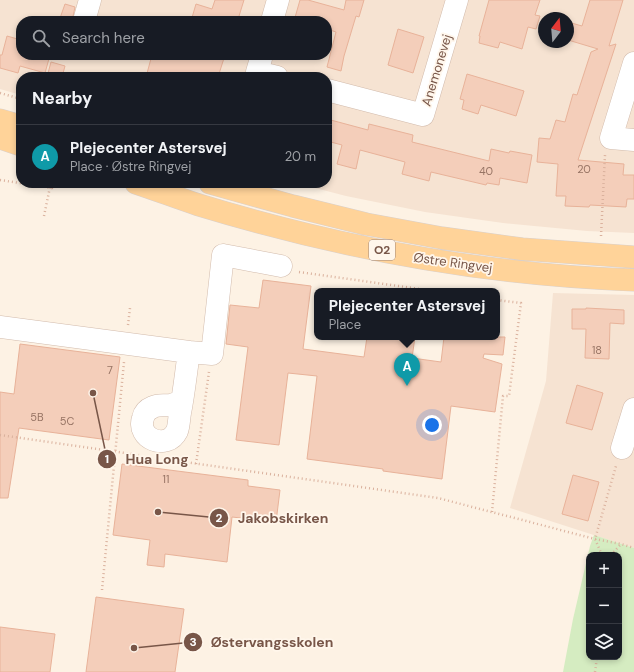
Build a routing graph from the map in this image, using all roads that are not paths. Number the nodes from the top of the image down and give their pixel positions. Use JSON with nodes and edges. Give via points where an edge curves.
{"nodes":[{"id":1,"x":90,"y":0,"type":"edge"},
{"id":2,"x":278,"y":0,"type":"edge"},
{"id":3,"x":457,"y":0,"type":"edge"},
{"id":4,"x":85,"y":16,"type":"edge"},
{"id":5,"x":273,"y":16,"type":"edge"},
{"id":6,"x":261,"y":60,"type":"edge"},
{"id":7,"x":634,"y":63,"type":"edge"},
{"id":8,"x":257,"y":72,"type":"edge"},
{"id":9,"x":332,"y":91,"type":"edge"},
{"id":10,"x":0,"y":120,"type":"edge"},
{"id":11,"x":16,"y":125,"type":"edge"},
{"id":12,"x":0,"y":138,"type":"edge"},
{"id":13,"x":634,"y":140,"type":"edge"},
{"id":14,"x":16,"y":143,"type":"edge"},
{"id":15,"x":151,"y":188,"type":"edge"},
{"id":16,"x":228,"y":188,"type":"edge"},
{"id":17,"x":634,"y":257,"type":"edge"},
{"id":18,"x":282,"y":266,"type":"road end"},
{"id":19,"x":634,"y":280,"type":"edge"},
{"id":20,"x":0,"y":327,"type":"edge"},
{"id":21,"x":189,"y":352,"type":"junction"},
{"id":22,"x":182,"y":400,"type":"dead end"},
{"id":23,"x":634,"y":409,"type":"edge"},
{"id":24,"x":622,"y":448,"type":"road end"}],
"edges":[{"from":1,"to":4,"type":"street"},
{"from":2,"to":5,"type":"street"},
{"from":3,"to":9,"type":"street","name":"Anemonevej","via":[[422,115]]},
{"from":6,"to":8,"type":"street"},
{"from":7,"to":13,"type":"street","via":[[611,138]]},
{"from":10,"to":11,"type":"main road"},
{"from":12,"to":14,"type":"main road"},
{"from":15,"to":19,"type":"main road","name":"Østre Ringvej","number":"O2","via":[[206,207],[361,247],[439,261],[520,271]]},
{"from":16,"to":17,"type":"main road","name":"Østre Ringvej","number":"O2","via":[[366,224],[442,238],[522,249]]},
{"from":18,"to":21,"type":"street","via":[[223,255],[212,354]]},
{"from":20,"to":21,"type":"street"},
{"from":21,"to":22,"type":"street"},
{"from":23,"to":24,"type":"street"}]}
